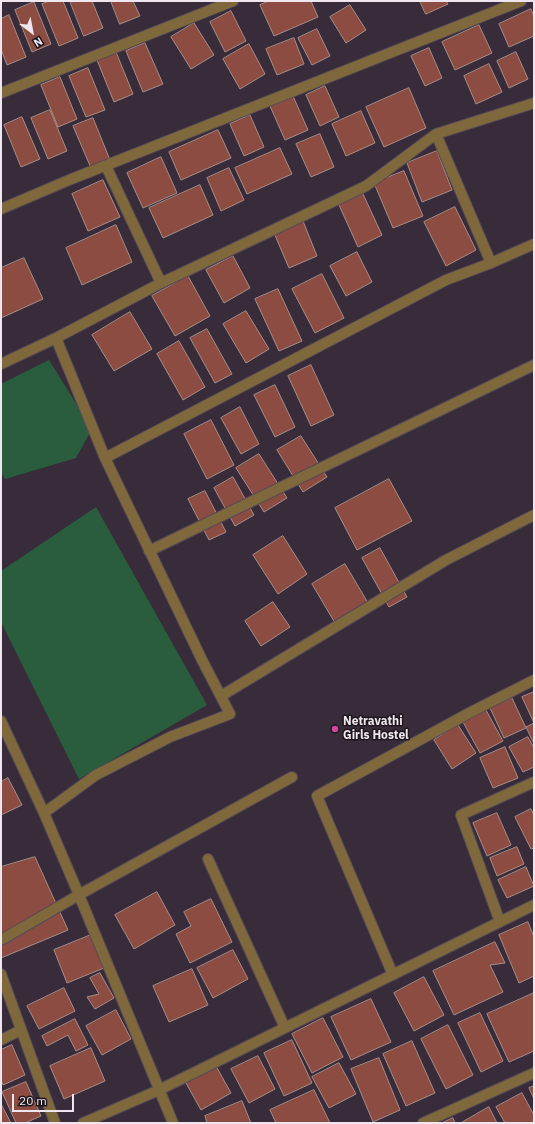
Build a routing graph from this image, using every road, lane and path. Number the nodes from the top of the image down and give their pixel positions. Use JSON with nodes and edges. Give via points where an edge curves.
{"nodes":[{"id":1,"x":233,"y":1,"type":"edge"},
{"id":2,"x":521,"y":1,"type":"edge"},
{"id":3,"x":1,"y":93,"type":"edge"},
{"id":4,"x":534,"y":103,"type":"edge"},
{"id":5,"x":436,"y":134,"type":"junction"},
{"id":6,"x":106,"y":166,"type":"junction"},
{"id":7,"x":1,"y":209,"type":"edge"},
{"id":8,"x":534,"y":244,"type":"edge"},
{"id":9,"x":491,"y":263,"type":"junction"},
{"id":10,"x":160,"y":283,"type":"junction"},
{"id":11,"x":56,"y":338,"type":"junction"},
{"id":12,"x":1,"y":364,"type":"edge"},
{"id":13,"x":534,"y":365,"type":"edge"},
{"id":14,"x":104,"y":458,"type":"junction"},
{"id":15,"x":534,"y":515,"type":"edge"},
{"id":16,"x":150,"y":551,"type":"junction"},
{"id":17,"x":534,"y":680,"type":"edge"},
{"id":18,"x":221,"y":696,"type":"junction"},
{"id":19,"x":1,"y":721,"type":"edge"},
{"id":20,"x":292,"y":777,"type":"dead end"},
{"id":21,"x":534,"y":782,"type":"edge"},
{"id":22,"x":44,"y":813,"type":"junction"},
{"id":23,"x":208,"y":859,"type":"dead end"},
{"id":24,"x":79,"y":896,"type":"junction"},
{"id":25,"x":534,"y":905,"type":"edge"},
{"id":26,"x":500,"y":922,"type":"junction"},
{"id":27,"x":1,"y":940,"type":"edge"},
{"id":28,"x":1,"y":974,"type":"edge"},
{"id":29,"x":393,"y":975,"type":"junction"},
{"id":30,"x":285,"y":1028,"type":"junction"},
{"id":31,"x":21,"y":1030,"type":"junction"},
{"id":32,"x":1,"y":1040,"type":"edge"},
{"id":33,"x":534,"y":1073,"type":"edge"},
{"id":34,"x":159,"y":1090,"type":"junction"},
{"id":35,"x":56,"y":1123,"type":"edge"},
{"id":36,"x":83,"y":1123,"type":"edge"},
{"id":37,"x":173,"y":1123,"type":"edge"},
{"id":38,"x":423,"y":1123,"type":"edge"}],
"edges":[{"from":1,"to":3,"type":"street"},
{"from":2,"to":6,"type":"street"},
{"from":4,"to":5,"type":"street"},
{"from":5,"to":9,"type":"street"},
{"from":5,"to":10,"type":"street","via":[[366,186]]},
{"from":6,"to":7,"type":"street"},
{"from":6,"to":10,"type":"street"},
{"from":8,"to":9,"type":"street"},
{"from":9,"to":14,"type":"street","via":[[446,280]]},
{"from":10,"to":11,"type":"street"},
{"from":11,"to":12,"type":"street"},
{"from":11,"to":14,"type":"street"},
{"from":13,"to":16,"type":"street"},
{"from":14,"to":16,"type":"street"},
{"from":15,"to":18,"type":"street","via":[[446,560]]},
{"from":16,"to":18,"type":"street"},
{"from":17,"to":29,"type":"street","via":[[317,796]]},
{"from":18,"to":22,"type":"street","via":[[230,714],[170,737],[96,775]]},
{"from":19,"to":22,"type":"street"},
{"from":20,"to":24,"type":"street"},
{"from":21,"to":26,"type":"street","via":[[461,815]]},
{"from":22,"to":24,"type":"street"},
{"from":23,"to":30,"type":"street"},
{"from":24,"to":27,"type":"street"},
{"from":24,"to":34,"type":"street"},
{"from":25,"to":26,"type":"street"},
{"from":26,"to":29,"type":"street"},
{"from":28,"to":31,"type":"street"},
{"from":29,"to":30,"type":"street"},
{"from":30,"to":34,"type":"street"},
{"from":31,"to":32,"type":"street"},
{"from":31,"to":35,"type":"street"},
{"from":33,"to":38,"type":"street"},
{"from":34,"to":36,"type":"street"},
{"from":34,"to":37,"type":"street"}]}
